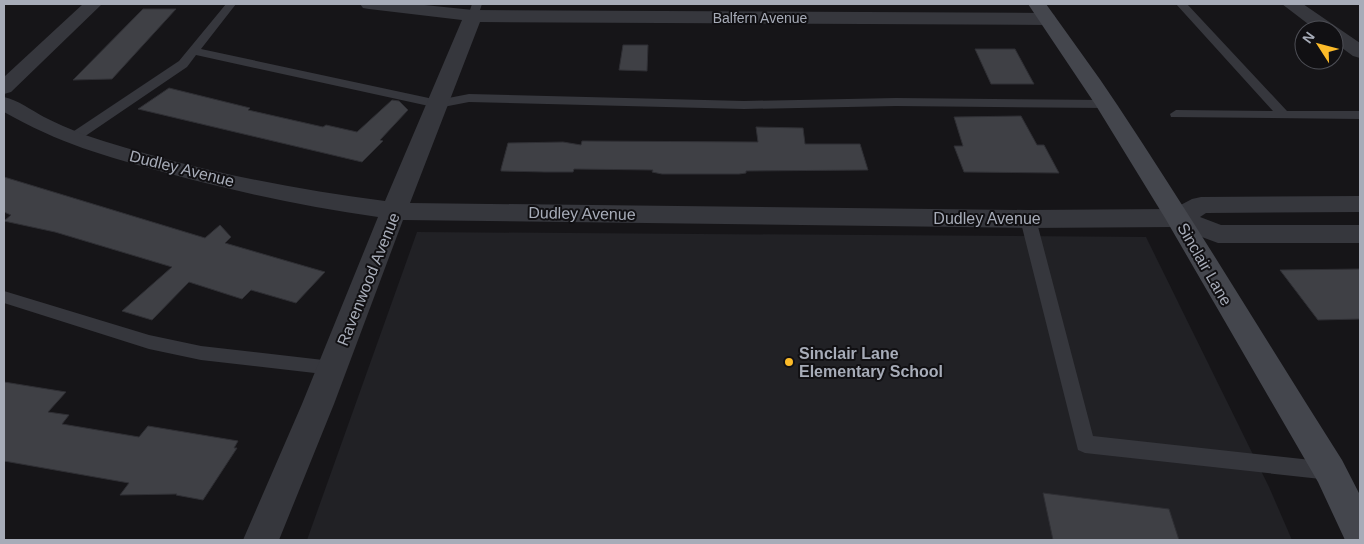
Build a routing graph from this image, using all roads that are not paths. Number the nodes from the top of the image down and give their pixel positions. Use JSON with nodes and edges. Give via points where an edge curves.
{"nodes":[{"id":1,"x":93,"y":4,"type":"edge"},
{"id":2,"x":231,"y":4,"type":"edge"},
{"id":3,"x":369,"y":4,"type":"edge"},
{"id":4,"x":1181,"y":4,"type":"edge"},
{"id":5,"x":1291,"y":4,"type":"edge"},
{"id":6,"x":475,"y":10,"type":"edge"},
{"id":7,"x":1042,"y":11,"type":"edge"},
{"id":8,"x":1315,"y":20,"type":"edge"},
{"id":9,"x":1344,"y":40,"type":"edge"},
{"id":10,"x":194,"y":51,"type":"junction"},
{"id":11,"x":1360,"y":52,"type":"edge"},
{"id":12,"x":4,"y":88,"type":"edge"},
{"id":13,"x":4,"y":103,"type":"edge"},
{"id":14,"x":438,"y":104,"type":"junction"},
{"id":15,"x":1106,"y":104,"type":"junction"},
{"id":16,"x":1176,"y":114,"type":"dead end"},
{"id":17,"x":1283,"y":114,"type":"junction"},
{"id":18,"x":1360,"y":115,"type":"edge"},
{"id":19,"x":73,"y":138,"type":"junction"},
{"id":20,"x":1360,"y":204,"type":"edge"},
{"id":21,"x":395,"y":211,"type":"junction"},
{"id":22,"x":1028,"y":218,"type":"junction"},
{"id":23,"x":1178,"y":218,"type":"junction"},
{"id":24,"x":1360,"y":234,"type":"edge"},
{"id":25,"x":4,"y":297,"type":"edge"},
{"id":26,"x":332,"y":368,"type":"junction"},
{"id":27,"x":1330,"y":471,"type":"junction"},
{"id":28,"x":1360,"y":532,"type":"edge"},
{"id":29,"x":260,"y":540,"type":"edge"}],
"edges":[{"from":1,"to":12,"type":"street"},
{"from":2,"to":10,"type":"lane"},
{"from":3,"to":6,"type":"street","name":"Balfern Avenue"},
{"from":4,"to":17,"type":"lane"},
{"from":5,"to":8,"type":"street"},
{"from":6,"to":7,"type":"street","name":"Balfern Avenue"},
{"from":6,"to":14,"type":"street","name":"Ravenwood Avenue"},
{"from":7,"to":15,"type":"main road","name":"Sinclair Lane"},
{"from":9,"to":11,"type":"street"},
{"from":10,"to":14,"type":"lane"},
{"from":10,"to":19,"type":"lane","via":[[170,74]]},
{"from":13,"to":19,"type":"street","name":"Dudley Avenue"},
{"from":14,"to":15,"type":"lane","via":[[469,98],[744,105],[896,102]]},
{"from":14,"to":21,"type":"street","name":"Ravenwood Avenue"},
{"from":15,"to":23,"type":"main road","name":"Sinclair Lane"},
{"from":16,"to":17,"type":"lane"},
{"from":17,"to":18,"type":"lane"},
{"from":19,"to":21,"type":"street","name":"Dudley Avenue","via":[[219,179],[313,200]]},
{"from":20,"to":23,"type":"street","via":[[1200,204]]},
{"from":21,"to":22,"type":"street","name":"Dudley Avenue"},
{"from":21,"to":26,"type":"street","name":"Ravenwood Avenue"},
{"from":22,"to":23,"type":"street","name":"Dudley Avenue"},
{"from":22,"to":27,"type":"lane","via":[[1085,444]]},
{"from":23,"to":24,"type":"street","via":[[1218,234]]},
{"from":23,"to":27,"type":"main road","name":"Sinclair Lane"},
{"from":25,"to":26,"type":"lane","via":[[149,342]]},
{"from":26,"to":29,"type":"street","name":"Ravenwood Avenue"},
{"from":27,"to":28,"type":"main road","name":"Sinclair Lane"}]}
